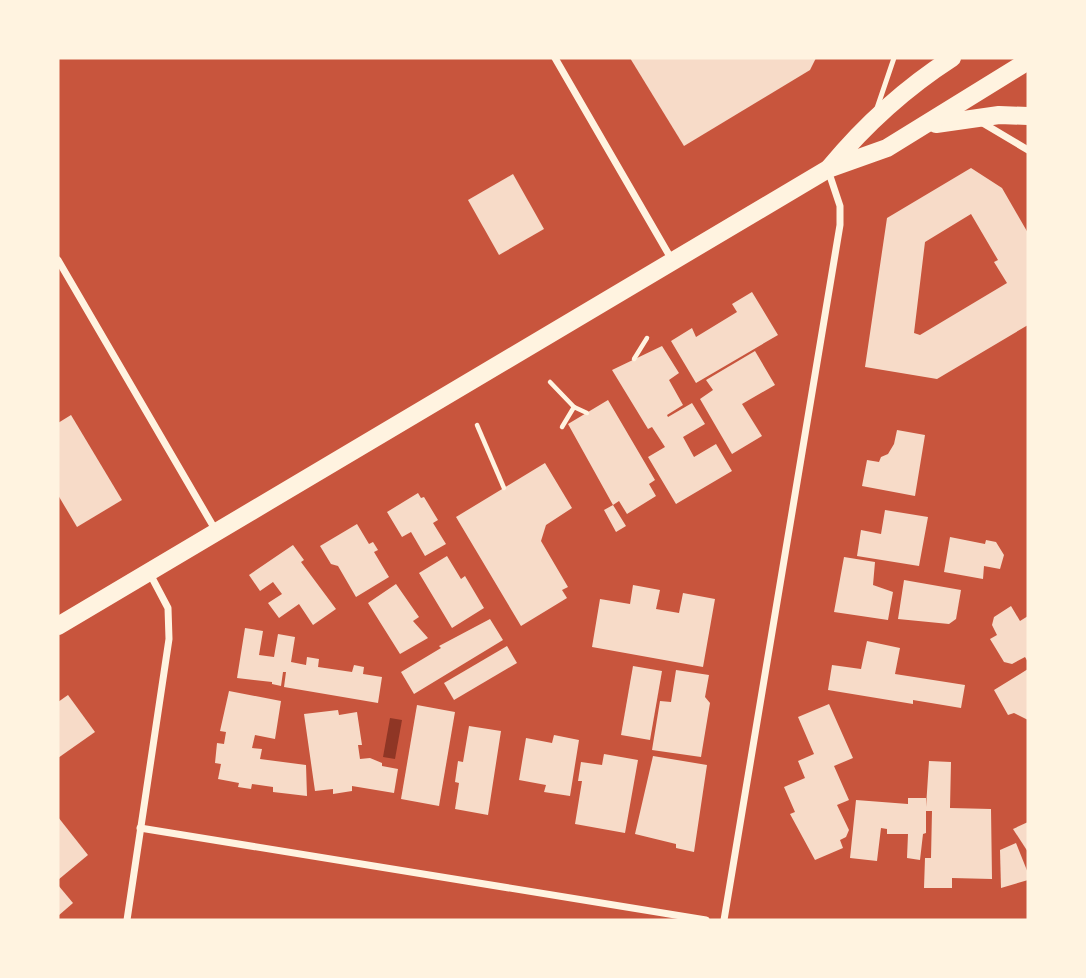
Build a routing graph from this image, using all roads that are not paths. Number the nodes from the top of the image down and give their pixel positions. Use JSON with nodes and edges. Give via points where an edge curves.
{"nodes":[{"id":1,"x":555,"y":58,"type":"edge"},
{"id":2,"x":894,"y":58,"type":"edge"},
{"id":3,"x":952,"y":58,"type":"edge"},
{"id":4,"x":1028,"y":61,"type":"edge"},
{"id":5,"x":1028,"y":116,"type":"edge"},
{"id":6,"x":969,"y":118,"type":"junction"},
{"id":7,"x":871,"y":124,"type":"junction"},
{"id":8,"x":925,"y":125,"type":"junction"},
{"id":9,"x":1028,"y":150,"type":"edge"},
{"id":10,"x":828,"y":169,"type":"junction"},
{"id":11,"x":58,"y":260,"type":"edge"},
{"id":12,"x":674,"y":262,"type":"junction"},
{"id":13,"x":216,"y":533,"type":"junction"},
{"id":14,"x":149,"y":572,"type":"junction"},
{"id":15,"x":58,"y":626,"type":"edge"},
{"id":16,"x":140,"y":828,"type":"junction"},
{"id":17,"x":127,"y":920,"type":"edge"},
{"id":18,"x":706,"y":920,"type":"edge"},
{"id":19,"x":724,"y":920,"type":"edge"}],
"edges":[{"from":1,"to":12,"type":"street"},
{"from":2,"to":7,"type":"lane"},
{"from":3,"to":7,"type":"main road"},
{"from":4,"to":8,"type":"main road"},
{"from":5,"to":6,"type":"main road"},
{"from":6,"to":8,"type":"main road"},
{"from":6,"to":9,"type":"street","via":[[994,127]]},
{"from":7,"to":10,"type":"main road"},
{"from":8,"to":10,"type":"main road","via":[[887,148]]},
{"from":10,"to":12,"type":"main road"},
{"from":10,"to":19,"type":"street","via":[[841,218]]},
{"from":11,"to":13,"type":"street"},
{"from":12,"to":13,"type":"main road"},
{"from":13,"to":14,"type":"main road"},
{"from":14,"to":15,"type":"main road"},
{"from":14,"to":16,"type":"street","via":[[168,608],[170,624]]},
{"from":16,"to":17,"type":"street"},
{"from":16,"to":18,"type":"street"}]}
